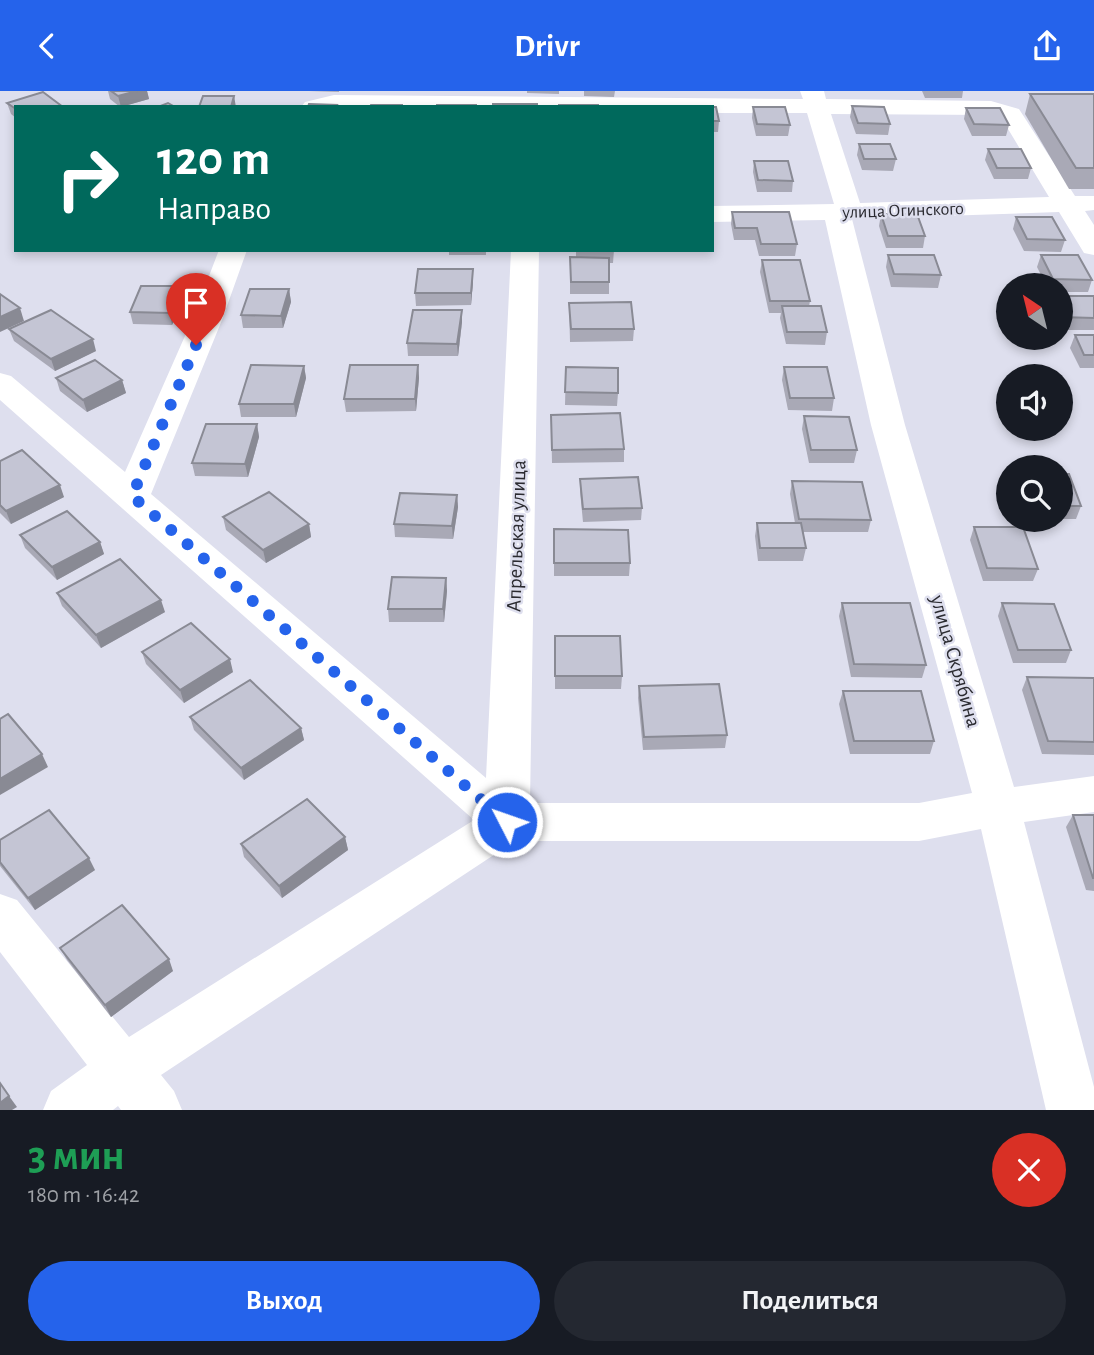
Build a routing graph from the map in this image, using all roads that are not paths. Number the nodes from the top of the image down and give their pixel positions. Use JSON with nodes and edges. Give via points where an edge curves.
{"nodes":[{"id":1,"x":815,"y":98,"type":"edge"},
{"id":2,"x":323,"y":104,"type":"edge"},
{"id":3,"x":1082,"y":204,"type":"edge"},
{"id":4,"x":843,"y":212,"type":"junction"},
{"id":5,"x":714,"y":213,"type":"edge"},
{"id":6,"x":1094,"y":247,"type":"edge"},
{"id":7,"x":232,"y":252,"type":"edge"},
{"id":8,"x":525,"y":252,"type":"edge"},
{"id":9,"x":0,"y":383,"type":"edge"},
{"id":10,"x":132,"y":496,"type":"junction"},
{"id":11,"x":1094,"y":794,"type":"edge"},
{"id":12,"x":999,"y":807,"type":"junction"},
{"id":13,"x":507,"y":822,"type":"junction"},
{"id":14,"x":0,"y":915,"type":"edge"},
{"id":15,"x":122,"y":1071,"type":"junction"},
{"id":16,"x":70,"y":1110,"type":"edge"},
{"id":17,"x":155,"y":1110,"type":"edge"},
{"id":18,"x":1073,"y":1110,"type":"edge"}],
"edges":[{"from":1,"to":2,"type":"street"},
{"from":1,"to":3,"type":"street","via":[[991,108],[1011,114]]},
{"from":1,"to":4,"type":"street","name":"улица Скрябина"},
{"from":3,"to":4,"type":"street","name":"улица Огинского"},
{"from":3,"to":6,"type":"street"},
{"from":4,"to":5,"type":"street","name":"улица Огинского"},
{"from":4,"to":12,"type":"street","name":"улица Скрябина","via":[[888,425]]},
{"from":7,"to":10,"type":"street"},
{"from":8,"to":13,"type":"street","name":"Апрельская улица"},
{"from":9,"to":10,"type":"street"},
{"from":10,"to":13,"type":"street"},
{"from":11,"to":12,"type":"street"},
{"from":12,"to":13,"type":"street","via":[[919,822]]},
{"from":12,"to":18,"type":"street","name":"улица Скрябина"},
{"from":13,"to":15,"type":"street"},
{"from":14,"to":15,"type":"street"},
{"from":15,"to":16,"type":"street"},
{"from":15,"to":17,"type":"street"}]}
